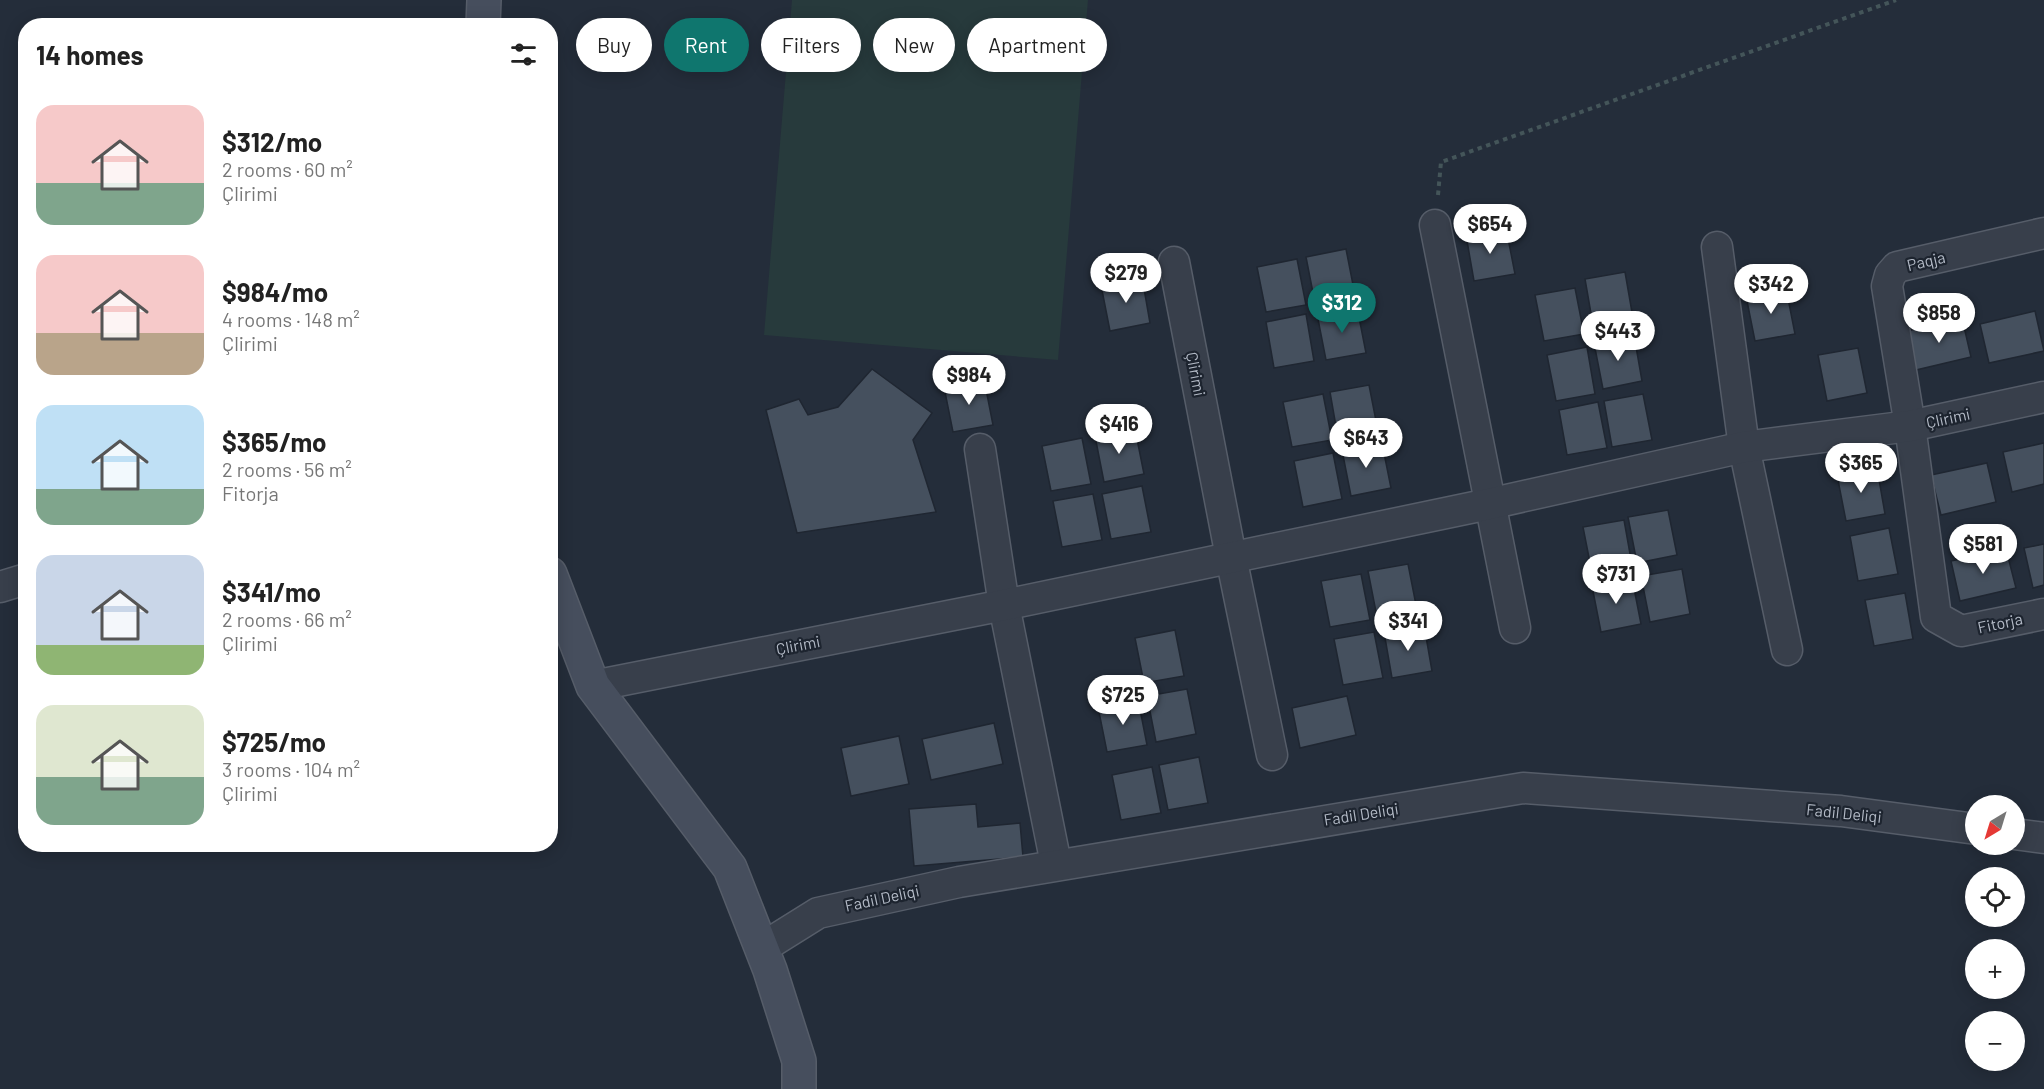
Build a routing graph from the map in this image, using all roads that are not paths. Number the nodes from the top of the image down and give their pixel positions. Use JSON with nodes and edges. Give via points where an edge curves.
{"nodes":[{"id":1,"x":484,"y":0,"type":"edge"},
{"id":2,"x":483,"y":18,"type":"edge"},
{"id":3,"x":1435,"y":225,"type":"dead end"},
{"id":4,"x":2044,"y":233,"type":"edge"},
{"id":5,"x":1717,"y":247,"type":"dead end"},
{"id":6,"x":1174,"y":262,"type":"dead end"},
{"id":7,"x":2044,"y":397,"type":"edge"},
{"id":8,"x":1910,"y":426,"type":"junction"},
{"id":9,"x":1744,"y":447,"type":"junction"},
{"id":10,"x":980,"y":449,"type":"dead end"},
{"id":11,"x":1489,"y":504,"type":"junction"},
{"id":12,"x":1232,"y":557,"type":"junction"},
{"id":13,"x":18,"y":581,"type":"edge"},
{"id":14,"x":0,"y":587,"type":"edge"},
{"id":15,"x":558,"y":595,"type":"edge"},
{"id":16,"x":1004,"y":605,"type":"junction"},
{"id":17,"x":2044,"y":614,"type":"edge"},
{"id":18,"x":1515,"y":628,"type":"dead end"},
{"id":19,"x":1787,"y":650,"type":"dead end"},
{"id":20,"x":593,"y":686,"type":"junction"},
{"id":21,"x":1272,"y":755,"type":"dead end"},
{"id":22,"x":1965,"y":828,"type":"edge"},
{"id":23,"x":2025,"y":835,"type":"edge"},
{"id":24,"x":2044,"y":838,"type":"edge"},
{"id":25,"x":1056,"y":864,"type":"junction"},
{"id":26,"x":762,"y":948,"type":"junction"},
{"id":27,"x":799,"y":1089,"type":"edge"}],
"edges":[{"from":1,"to":2,"type":"main road"},
{"from":3,"to":11,"type":"street"},
{"from":4,"to":8,"type":"street","name":"Paqja","via":[[1897,267],[1890,275],[1887,286]]},
{"from":5,"to":9,"type":"street"},
{"from":6,"to":12,"type":"street","name":"Çlirimi"},
{"from":7,"to":8,"type":"street","name":"Çlirimi"},
{"from":8,"to":9,"type":"street","name":"Çlirimi"},
{"from":8,"to":17,"type":"street","name":"Fitorja","via":[[1936,617],[1961,631]]},
{"from":9,"to":11,"type":"street","name":"Çlirimi"},
{"from":9,"to":19,"type":"street"},
{"from":10,"to":16,"type":"street"},
{"from":11,"to":12,"type":"street","name":"Çlirimi"},
{"from":11,"to":18,"type":"street"},
{"from":12,"to":16,"type":"street","name":"Çlirimi"},
{"from":12,"to":21,"type":"street","name":"Çlirimi"},
{"from":13,"to":14,"type":"street"},
{"from":15,"to":20,"type":"main road"},
{"from":16,"to":20,"type":"street","name":"Çlirimi"},
{"from":16,"to":25,"type":"street"},
{"from":20,"to":26,"type":"main road","via":[[730,868]]},
{"from":22,"to":25,"type":"street","name":"Fadil Deliqi","via":[[1841,811],[1523,788]]},
{"from":23,"to":24,"type":"street"},
{"from":25,"to":26,"type":"street","name":"Fadil Deliqi","via":[[818,913]]},
{"from":26,"to":27,"type":"main road","via":[[800,1061]]}]}
